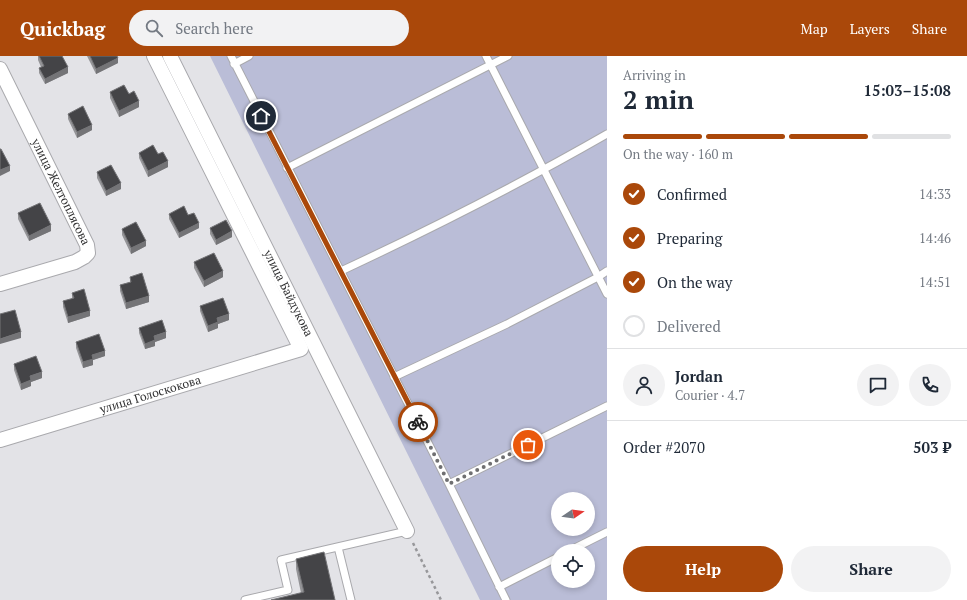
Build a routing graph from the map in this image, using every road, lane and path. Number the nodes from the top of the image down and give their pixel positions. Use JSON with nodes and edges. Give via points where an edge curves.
{"nodes":[{"id":1,"x":154,"y":56,"type":"edge"},
{"id":2,"x":170,"y":56,"type":"edge"},
{"id":3,"x":231,"y":56,"type":"edge"},
{"id":4,"x":249,"y":56,"type":"edge"},
{"id":5,"x":486,"y":56,"type":"edge"},
{"id":6,"x":508,"y":56,"type":"edge"},
{"id":7,"x":234,"y":64,"type":"junction"},
{"id":8,"x":491,"y":66,"type":"junction"},
{"id":9,"x":0,"y":69,"type":"edge"},
{"id":10,"x":607,"y":134,"type":"edge"},
{"id":11,"x":287,"y":168,"type":"junction"},
{"id":12,"x":544,"y":170,"type":"junction"},
{"id":13,"x":607,"y":271,"type":"edge"},
{"id":14,"x":341,"y":272,"type":"junction"},
{"id":15,"x":598,"y":277,"type":"junction"},
{"id":16,"x":0,"y":284,"type":"edge"},
{"id":17,"x":607,"y":294,"type":"edge"},
{"id":18,"x":301,"y":348,"type":"joint"},
{"id":19,"x":394,"y":377,"type":"junction"},
{"id":20,"x":607,"y":406,"type":"edge"},
{"id":21,"x":0,"y":440,"type":"edge"},
{"id":22,"x":449,"y":484,"type":"junction"},
{"id":23,"x":407,"y":530,"type":"junction"},
{"id":24,"x":607,"y":532,"type":"edge"},
{"id":25,"x":584,"y":544,"type":"edge"},
{"id":26,"x":338,"y":547,"type":"junction"},
{"id":27,"x":551,"y":561,"type":"edge"},
{"id":28,"x":499,"y":587,"type":"junction"},
{"id":29,"x":245,"y":600,"type":"edge"},
{"id":30,"x":351,"y":600,"type":"edge"},
{"id":31,"x":441,"y":600,"type":"edge"},
{"id":32,"x":506,"y":600,"type":"edge"}],
"edges":[{"from":1,"to":18,"type":"street","name":"улица Байдукова"},
{"from":2,"to":23,"type":"street","name":"улица Байдукова"},
{"from":3,"to":7,"type":"lane"},
{"from":4,"to":7,"type":"lane"},
{"from":5,"to":8,"type":"lane"},
{"from":6,"to":8,"type":"lane"},
{"from":7,"to":11,"type":"lane"},
{"from":8,"to":11,"type":"lane"},
{"from":8,"to":12,"type":"lane"},
{"from":9,"to":16,"type":"street","name":"улица Желтоплясова","via":[[87,245],[88,253],[75,262]]},
{"from":10,"to":12,"type":"lane"},
{"from":11,"to":14,"type":"lane"},
{"from":12,"to":14,"type":"lane"},
{"from":12,"to":15,"type":"lane"},
{"from":13,"to":15,"type":"lane"},
{"from":14,"to":19,"type":"lane"},
{"from":15,"to":17,"type":"lane"},
{"from":15,"to":19,"type":"lane","via":[[507,324]]},
{"from":18,"to":21,"type":"street","name":"улица Голоскокова"},
{"from":19,"to":22,"type":"lane"},
{"from":20,"to":22,"type":"lane"},
{"from":22,"to":28,"type":"lane"},
{"from":23,"to":26,"type":"lane"},
{"from":23,"to":31,"type":"path"},
{"from":24,"to":25,"type":"lane"},
{"from":26,"to":29,"type":"lane","via":[[281,560],[288,590]]},
{"from":26,"to":30,"type":"lane"},
{"from":27,"to":28,"type":"lane"},
{"from":28,"to":32,"type":"lane"}]}
